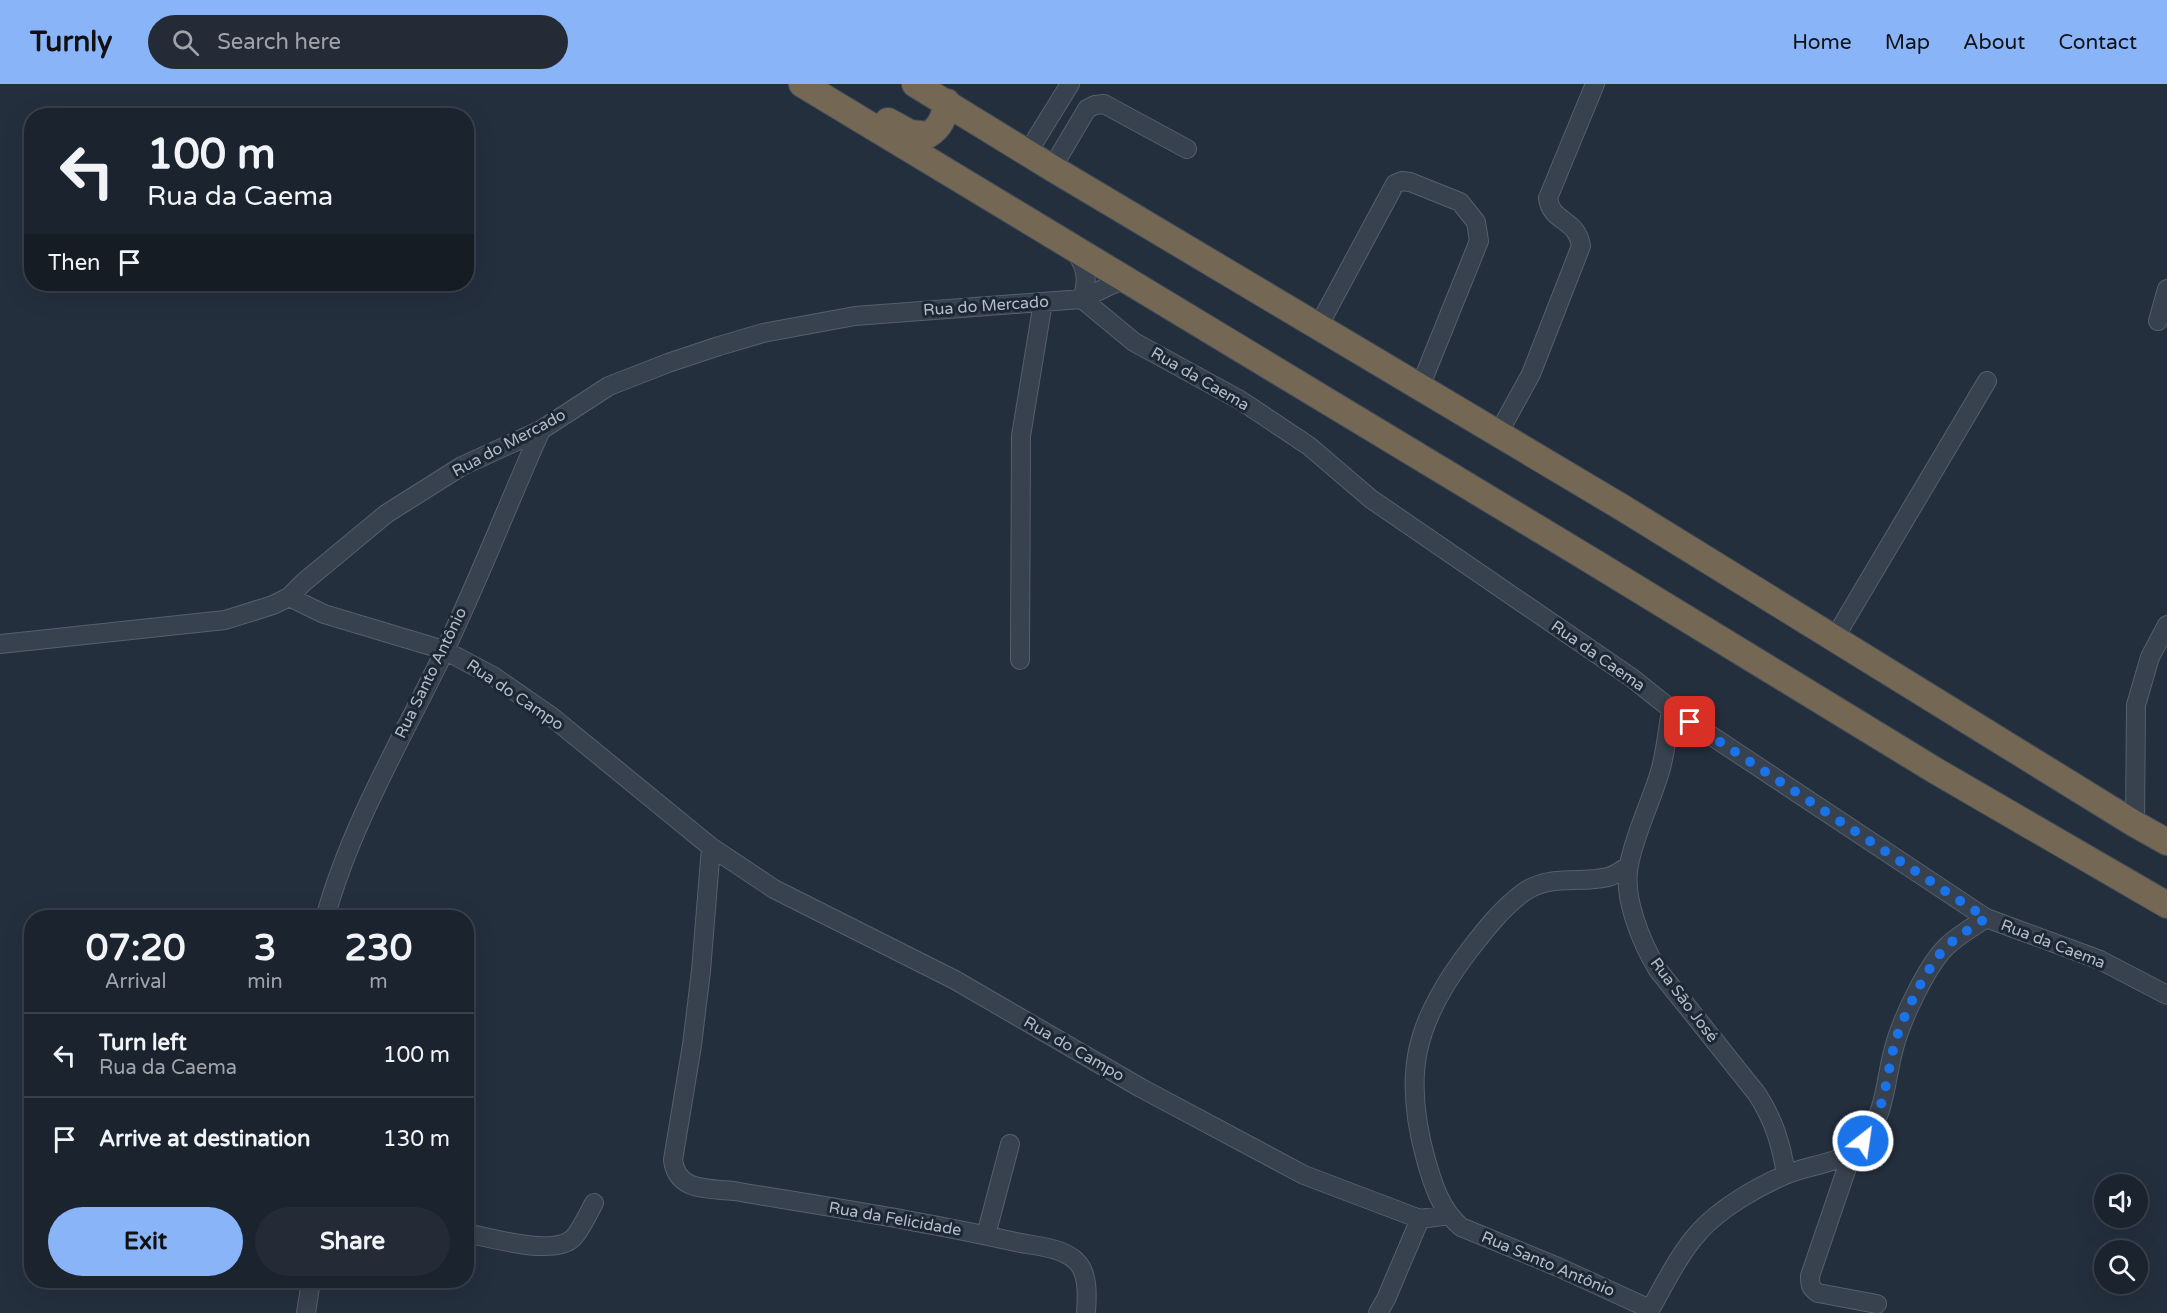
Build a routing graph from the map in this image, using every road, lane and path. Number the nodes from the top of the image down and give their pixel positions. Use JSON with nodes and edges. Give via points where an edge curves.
{"nodes":[{"id":1,"x":802,"y":84,"type":"edge"},
{"id":2,"x":829,"y":84,"type":"edge"},
{"id":3,"x":915,"y":84,"type":"edge"},
{"id":4,"x":1070,"y":84,"type":"edge"},
{"id":5,"x":1595,"y":84,"type":"edge"},
{"id":6,"x":947,"y":102,"type":"junction"},
{"id":7,"x":1187,"y":149,"type":"dead end"},
{"id":8,"x":1028,"y":152,"type":"junction"},
{"id":9,"x":1052,"y":168,"type":"junction"},
{"id":10,"x":1072,"y":247,"type":"junction"},
{"id":11,"x":1126,"y":279,"type":"junction"},
{"id":12,"x":2167,"y":289,"type":"edge"},
{"id":13,"x":1082,"y":299,"type":"junction"},
{"id":14,"x":1043,"y":302,"type":"junction"},
{"id":15,"x":2158,"y":321,"type":"dead end"},
{"id":16,"x":1318,"y":327,"type":"junction"},
{"id":17,"x":1987,"y":381,"type":"dead end"},
{"id":18,"x":1420,"y":387,"type":"junction"},
{"id":19,"x":541,"y":430,"type":"junction"},
{"id":20,"x":1498,"y":434,"type":"junction"},
{"id":21,"x":289,"y":597,"type":"junction"},
{"id":22,"x":2167,"y":625,"type":"edge"},
{"id":23,"x":1834,"y":639,"type":"junction"},
{"id":24,"x":0,"y":644,"type":"edge"},
{"id":25,"x":444,"y":650,"type":"junction"},
{"id":26,"x":1020,"y":660,"type":"dead end"},
{"id":27,"x":1671,"y":709,"type":"junction"},
{"id":28,"x":2135,"y":824,"type":"junction"},
{"id":29,"x":2167,"y":842,"type":"edge"},
{"id":30,"x":711,"y":847,"type":"junction"},
{"id":31,"x":1628,"y":866,"type":"junction"},
{"id":32,"x":2167,"y":905,"type":"edge"},
{"id":33,"x":328,"y":910,"type":"edge"},
{"id":34,"x":1986,"y":918,"type":"junction"},
{"id":35,"x":2167,"y":995,"type":"edge"},
{"id":36,"x":1010,"y":1143,"type":"dead end"},
{"id":37,"x":1852,"y":1153,"type":"junction"},
{"id":38,"x":1786,"y":1174,"type":"junction"},
{"id":39,"x":594,"y":1203,"type":"dead end"},
{"id":40,"x":1449,"y":1215,"type":"junction"},
{"id":41,"x":1420,"y":1219,"type":"junction"},
{"id":42,"x":474,"y":1234,"type":"edge"},
{"id":43,"x":986,"y":1235,"type":"junction"},
{"id":44,"x":310,"y":1288,"type":"edge"},
{"id":45,"x":1877,"y":1304,"type":"dead end"},
{"id":46,"x":1649,"y":1311,"type":"edge"},
{"id":47,"x":306,"y":1313,"type":"edge"},
{"id":48,"x":1086,"y":1313,"type":"edge"},
{"id":49,"x":1378,"y":1313,"type":"edge"}],
"edges":[{"from":1,"to":10,"type":"highway"},
{"from":2,"to":6,"type":"highway","via":[[901,129],[919,135],[937,129]]},
{"from":3,"to":6,"type":"highway"},
{"from":4,"to":8,"type":"street"},
{"from":5,"to":20,"type":"street","via":[[1548,198],[1552,212],[1579,234],[1581,246],[1531,374]]},
{"from":6,"to":8,"type":"highway"},
{"from":7,"to":9,"type":"street","via":[[1104,104],[1095,105],[1087,109]]},
{"from":8,"to":9,"type":"highway"},
{"from":9,"to":16,"type":"highway"},
{"from":10,"to":11,"type":"highway"},
{"from":10,"to":13,"type":"street","via":[[1082,259],[1086,273]]},
{"from":11,"to":13,"type":"street","name":"Rua do Mercado"},
{"from":11,"to":32,"type":"highway","via":[[1936,771]]},
{"from":12,"to":15,"type":"street"},
{"from":13,"to":14,"type":"street","name":"Rua do Mercado"},
{"from":13,"to":27,"type":"street","name":"Rua da Caema","via":[[1134,342],[1240,400],[1309,446],[1371,499],[1632,678]]},
{"from":14,"to":19,"type":"street","name":"Rua do Mercado","via":[[855,316],[763,333],[609,386]]},
{"from":14,"to":26,"type":"street","via":[[1021,436]]},
{"from":16,"to":18,"type":"highway"},
{"from":16,"to":18,"type":"street","via":[[1395,184],[1410,182],[1460,202],[1476,222],[1479,241]]},
{"from":17,"to":23,"type":"street"},
{"from":18,"to":20,"type":"highway"},
{"from":19,"to":21,"type":"street","name":"Rua do Mercado","via":[[462,466],[386,514]]},
{"from":19,"to":25,"type":"street","name":"Rua Santo Antônio"},
{"from":20,"to":23,"type":"highway"},
{"from":21,"to":24,"type":"street","name":"Rua do Mercado","via":[[273,606],[225,620]]},
{"from":21,"to":25,"type":"street","name":"Rua do Campo","via":[[324,614]]},
{"from":22,"to":28,"type":"street","via":[[2150,657],[2136,705]]},
{"from":23,"to":28,"type":"highway"},
{"from":25,"to":30,"type":"street","name":"Rua do Campo","via":[[493,676],[552,717]]},
{"from":25,"to":33,"type":"street","name":"Rua Santo Antônio","via":[[376,786]]},
{"from":27,"to":31,"type":"street","name":"Rua São José","via":[[1660,768]]},
{"from":27,"to":34,"type":"street","name":"Rua da Caema"},
{"from":28,"to":29,"type":"highway"},
{"from":30,"to":41,"type":"street","name":"Rua do Campo","via":[[774,889],[955,980],[1141,1088],[1304,1175]]},
{"from":30,"to":43,"type":"street","name":"Rua da Felicidade","via":[[701,971],[673,1160],[676,1175],[697,1187]]},
{"from":31,"to":38,"type":"street","name":"Rua São José","via":[[1630,897],[1646,949],[1658,970],[1768,1110]]},
{"from":31,"to":40,"type":"street","via":[[1608,877],[1545,882],[1525,892],[1487,927],[1436,999],[1423,1028],[1416,1059],[1415,1109],[1427,1164]]},
{"from":34,"to":35,"type":"street","name":"Rua da Caema","via":[[2100,960]]},
{"from":34,"to":37,"type":"street","via":[[1936,959],[1901,1028],[1873,1128]]},
{"from":36,"to":43,"type":"street"},
{"from":37,"to":38,"type":"street"},
{"from":37,"to":45,"type":"street","via":[[1810,1283],[1818,1293]]},
{"from":38,"to":46,"type":"street","via":[[1738,1200],[1700,1230]]},
{"from":39,"to":42,"type":"street","via":[[572,1239],[558,1245],[537,1246]]},
{"from":40,"to":41,"type":"street","name":"Rua do Campo"},
{"from":40,"to":46,"type":"street","name":"Rua Santo Antônio","via":[[1461,1227]]},
{"from":41,"to":49,"type":"street"},
{"from":43,"to":48,"type":"street","name":"Rua da Felicidade","via":[[1065,1253],[1076,1261],[1085,1280]]},
{"from":44,"to":47,"type":"street"}]}
